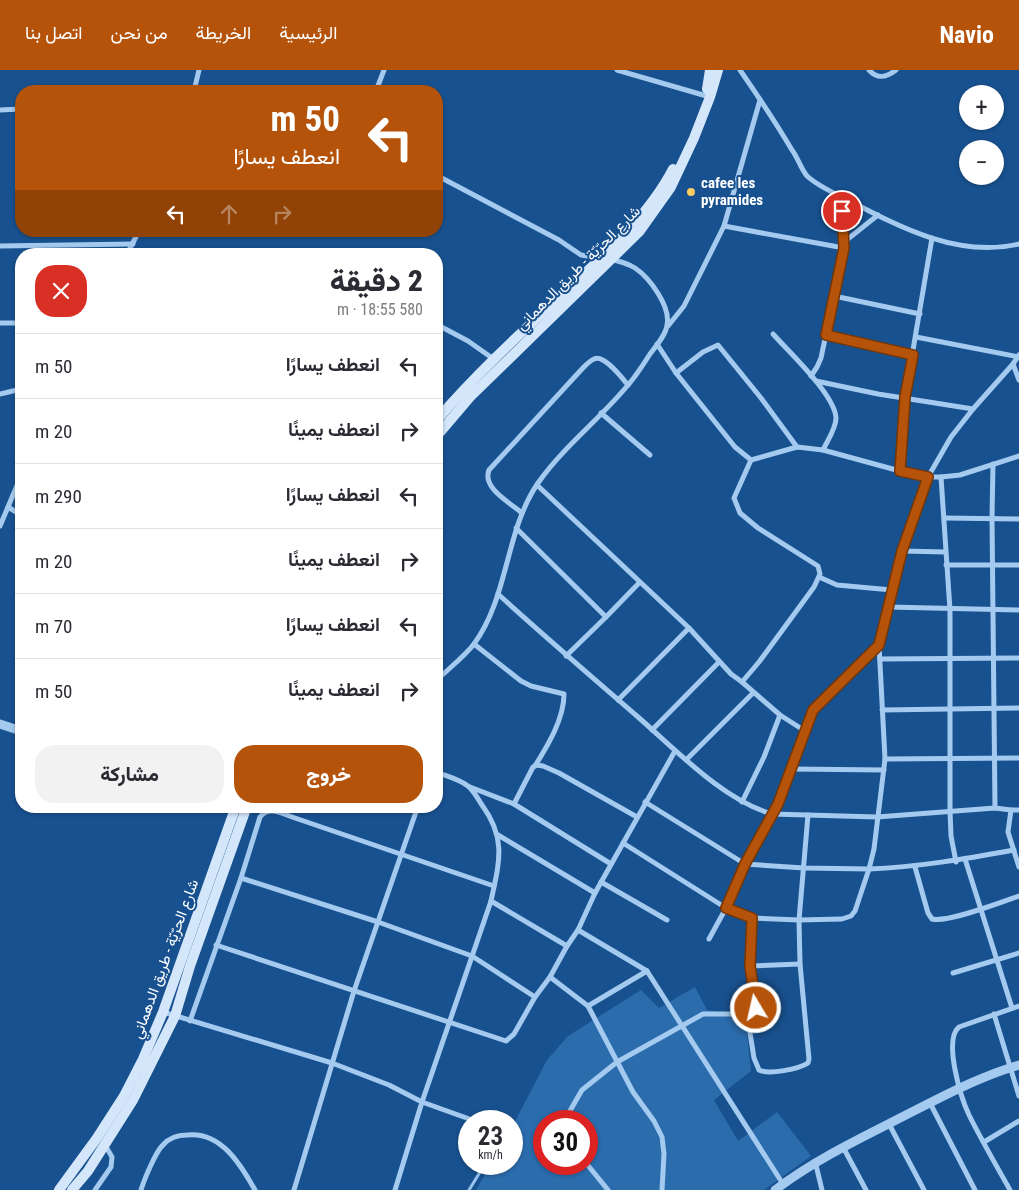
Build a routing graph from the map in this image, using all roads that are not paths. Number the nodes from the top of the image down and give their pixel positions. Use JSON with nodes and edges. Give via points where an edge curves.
{"nodes":[{"id":1,"x":199,"y":70,"type":"edge"},
{"id":2,"x":384,"y":70,"type":"edge"},
{"id":3,"x":617,"y":70,"type":"edge"},
{"id":4,"x":710,"y":70,"type":"edge"},
{"id":5,"x":718,"y":70,"type":"edge"},
{"id":6,"x":740,"y":70,"type":"edge"},
{"id":7,"x":869,"y":70,"type":"edge"},
{"id":8,"x":896,"y":70,"type":"edge"},
{"id":9,"x":195,"y":85,"type":"edge"},
{"id":10,"x":378,"y":85,"type":"edge"},
{"id":11,"x":707,"y":97,"type":"junction"},
{"id":12,"x":760,"y":100,"type":"junction"},
{"id":13,"x":15,"y":109,"type":"edge"},
{"id":14,"x":0,"y":110,"type":"edge"},
{"id":15,"x":443,"y":179,"type":"edge"},
{"id":16,"x":841,"y":196,"type":"junction"},
{"id":17,"x":878,"y":216,"type":"junction"},
{"id":18,"x":724,"y":226,"type":"junction"},
{"id":19,"x":136,"y":237,"type":"edge"},
{"id":20,"x":932,"y":238,"type":"junction"},
{"id":21,"x":133,"y":244,"type":"junction"},
{"id":22,"x":1019,"y":244,"type":"edge"},
{"id":23,"x":844,"y":245,"type":"junction"},
{"id":24,"x":0,"y":246,"type":"edge"},
{"id":25,"x":131,"y":248,"type":"edge"},
{"id":26,"x":606,"y":258,"type":"junction"},
{"id":27,"x":834,"y":296,"type":"junction"},
{"id":28,"x":920,"y":314,"type":"junction"},
{"id":29,"x":0,"y":323,"type":"edge"},
{"id":30,"x":15,"y":323,"type":"edge"},
{"id":31,"x":667,"y":326,"type":"junction"},
{"id":32,"x":443,"y":328,"type":"edge"},
{"id":33,"x":773,"y":334,"type":"dead end"},
{"id":34,"x":826,"y":335,"type":"junction"},
{"id":35,"x":916,"y":337,"type":"junction"},
{"id":36,"x":657,"y":344,"type":"junction"},
{"id":37,"x":913,"y":355,"type":"junction"},
{"id":38,"x":1019,"y":356,"type":"edge"},
{"id":39,"x":495,"y":360,"type":"junction"},
{"id":40,"x":1013,"y":364,"type":"junction"},
{"id":41,"x":676,"y":372,"type":"junction"},
{"id":42,"x":810,"y":376,"type":"junction"},
{"id":43,"x":1019,"y":380,"type":"edge"},
{"id":44,"x":816,"y":381,"type":"junction"},
{"id":45,"x":628,"y":385,"type":"junction"},
{"id":46,"x":15,"y":390,"type":"edge"},
{"id":47,"x":0,"y":394,"type":"edge"},
{"id":48,"x":905,"y":397,"type":"junction"},
{"id":49,"x":973,"y":408,"type":"junction"},
{"id":50,"x":443,"y":413,"type":"edge"},
{"id":51,"x":601,"y":413,"type":"junction"},
{"id":52,"x":443,"y":429,"type":"edge"},
{"id":53,"x":796,"y":447,"type":"junction"},
{"id":54,"x":823,"y":450,"type":"junction"},
{"id":55,"x":650,"y":455,"type":"dead end"},
{"id":56,"x":1019,"y":456,"type":"edge"},
{"id":57,"x":751,"y":460,"type":"junction"},
{"id":58,"x":993,"y":464,"type":"junction"},
{"id":59,"x":900,"y":471,"type":"junction"},
{"id":60,"x":928,"y":477,"type":"junction"},
{"id":61,"x":941,"y":477,"type":"junction"},
{"id":62,"x":537,"y":485,"type":"junction"},
{"id":63,"x":15,"y":490,"type":"edge"},
{"id":64,"x":8,"y":507,"type":"junction"},
{"id":65,"x":15,"y":511,"type":"edge"},
{"id":66,"x":522,"y":513,"type":"junction"},
{"id":67,"x":945,"y":518,"type":"junction"},
{"id":68,"x":992,"y":518,"type":"junction"},
{"id":69,"x":1019,"y":519,"type":"edge"},
{"id":70,"x":0,"y":526,"type":"edge"},
{"id":71,"x":516,"y":528,"type":"junction"},
{"id":72,"x":902,"y":551,"type":"junction"},
{"id":73,"x":945,"y":552,"type":"junction"},
{"id":74,"x":946,"y":565,"type":"junction"},
{"id":75,"x":1019,"y":565,"type":"edge"},
{"id":76,"x":993,"y":566,"type":"junction"},
{"id":77,"x":818,"y":578,"type":"junction"},
{"id":78,"x":639,"y":583,"type":"junction"},
{"id":79,"x":892,"y":590,"type":"junction"},
{"id":80,"x":498,"y":594,"type":"junction"},
{"id":81,"x":888,"y":607,"type":"junction"},
{"id":82,"x":950,"y":610,"type":"junction"},
{"id":83,"x":992,"y":610,"type":"junction"},
{"id":84,"x":1019,"y":610,"type":"edge"},
{"id":85,"x":606,"y":616,"type":"junction"},
{"id":86,"x":689,"y":628,"type":"junction"},
{"id":87,"x":474,"y":644,"type":"junction"},
{"id":88,"x":879,"y":645,"type":"junction"},
{"id":89,"x":566,"y":656,"type":"junction"},
{"id":90,"x":1019,"y":658,"type":"edge"},
{"id":91,"x":880,"y":659,"type":"junction"},
{"id":92,"x":949,"y":660,"type":"junction"},
{"id":93,"x":993,"y":660,"type":"junction"},
{"id":94,"x":719,"y":662,"type":"junction"},
{"id":95,"x":443,"y":674,"type":"edge"},
{"id":96,"x":742,"y":682,"type":"junction"},
{"id":97,"x":753,"y":693,"type":"junction"},
{"id":98,"x":618,"y":700,"type":"junction"},
{"id":99,"x":951,"y":708,"type":"junction"},
{"id":100,"x":1019,"y":708,"type":"edge"},
{"id":101,"x":994,"y":709,"type":"junction"},
{"id":102,"x":882,"y":710,"type":"junction"},
{"id":103,"x":780,"y":715,"type":"junction"},
{"id":104,"x":0,"y":724,"type":"edge"},
{"id":105,"x":15,"y":730,"type":"edge"},
{"id":106,"x":652,"y":730,"type":"junction"},
{"id":107,"x":805,"y":731,"type":"junction"},
{"id":108,"x":675,"y":752,"type":"junction"},
{"id":109,"x":950,"y":757,"type":"junction"},
{"id":110,"x":1019,"y":758,"type":"edge"},
{"id":111,"x":885,"y":759,"type":"junction"},
{"id":112,"x":996,"y":759,"type":"junction"},
{"id":113,"x":686,"y":760,"type":"junction"},
{"id":114,"x":535,"y":766,"type":"junction"},
{"id":115,"x":791,"y":769,"type":"junction"},
{"id":116,"x":884,"y":770,"type":"junction"},
{"id":117,"x":443,"y":775,"type":"edge"},
{"id":118,"x":469,"y":787,"type":"junction"},
{"id":119,"x":645,"y":802,"type":"junction"},
{"id":120,"x":742,"y":802,"type":"junction"},
{"id":121,"x":514,"y":804,"type":"junction"},
{"id":122,"x":995,"y":808,"type":"junction"},
{"id":123,"x":1011,"y":810,"type":"junction"},
{"id":124,"x":1019,"y":810,"type":"edge"},
{"id":125,"x":950,"y":811,"type":"junction"},
{"id":126,"x":237,"y":813,"type":"edge"},
{"id":127,"x":237,"y":813,"type":"edge"},
{"id":128,"x":263,"y":813,"type":"edge"},
{"id":129,"x":281,"y":813,"type":"edge"},
{"id":130,"x":415,"y":813,"type":"edge"},
{"id":131,"x":772,"y":814,"type":"junction"},
{"id":132,"x":808,"y":815,"type":"junction"},
{"id":133,"x":637,"y":816,"type":"junction"},
{"id":134,"x":877,"y":817,"type":"junction"},
{"id":135,"x":498,"y":836,"type":"junction"},
{"id":136,"x":623,"y":843,"type":"junction"},
{"id":137,"x":1014,"y":850,"type":"junction"},
{"id":138,"x":400,"y":853,"type":"junction"},
{"id":139,"x":965,"y":860,"type":"junction"},
{"id":140,"x":956,"y":862,"type":"junction"},
{"id":141,"x":611,"y":864,"type":"junction"},
{"id":142,"x":745,"y":864,"type":"junction"},
{"id":143,"x":915,"y":867,"type":"junction"},
{"id":144,"x":1019,"y":867,"type":"edge"},
{"id":145,"x":804,"y":868,"type":"junction"},
{"id":146,"x":869,"y":869,"type":"junction"},
{"id":147,"x":241,"y":878,"type":"junction"},
{"id":148,"x":601,"y":882,"type":"junction"},
{"id":149,"x":494,"y":886,"type":"junction"},
{"id":150,"x":595,"y":893,"type":"junction"},
{"id":151,"x":1019,"y":896,"type":"edge"},
{"id":152,"x":491,"y":901,"type":"junction"},
{"id":153,"x":726,"y":908,"type":"junction"},
{"id":154,"x":981,"y":910,"type":"junction"},
{"id":155,"x":752,"y":918,"type":"junction"},
{"id":156,"x":667,"y":920,"type":"dead end"},
{"id":157,"x":799,"y":920,"type":"junction"},
{"id":158,"x":378,"y":922,"type":"junction"},
{"id":159,"x":578,"y":930,"type":"junction"},
{"id":160,"x":709,"y":940,"type":"dead end"},
{"id":161,"x":216,"y":945,"type":"junction"},
{"id":162,"x":567,"y":946,"type":"junction"},
{"id":163,"x":1019,"y":953,"type":"edge"},
{"id":164,"x":472,"y":956,"type":"junction"},
{"id":165,"x":997,"y":960,"type":"junction"},
{"id":166,"x":800,"y":964,"type":"junction"},
{"id":167,"x":750,"y":966,"type":"junction"},
{"id":168,"x":647,"y":971,"type":"junction"},
{"id":169,"x":953,"y":973,"type":"dead end"},
{"id":170,"x":550,"y":977,"type":"junction"},
{"id":171,"x":354,"y":991,"type":"junction"},
{"id":172,"x":535,"y":997,"type":"junction"},
{"id":173,"x":588,"y":1006,"type":"junction"},
{"id":174,"x":1019,"y":1006,"type":"edge"},
{"id":175,"x":1012,"y":1008,"type":"junction"},
{"id":176,"x":164,"y":1012,"type":"junction"},
{"id":177,"x":746,"y":1014,"type":"junction"},
{"id":178,"x":994,"y":1014,"type":"junction"},
{"id":179,"x":175,"y":1016,"type":"junction"},
{"id":180,"x":190,"y":1021,"type":"junction"},
{"id":181,"x":450,"y":1022,"type":"junction"},
{"id":182,"x":682,"y":1025,"type":"junction"},
{"id":183,"x":616,"y":1062,"type":"junction"},
{"id":184,"x":332,"y":1063,"type":"junction"},
{"id":185,"x":1015,"y":1066,"type":"edge"},
{"id":186,"x":960,"y":1088,"type":"junction"},
{"id":187,"x":1019,"y":1096,"type":"edge"},
{"id":188,"x":422,"y":1102,"type":"junction"},
{"id":189,"x":930,"y":1103,"type":"junction"},
{"id":190,"x":570,"y":1110,"type":"edge"},
{"id":191,"x":458,"y":1115,"type":"edge"},
{"id":192,"x":1019,"y":1121,"type":"edge"},
{"id":193,"x":889,"y":1124,"type":"junction"},
{"id":194,"x":984,"y":1142,"type":"junction"},
{"id":195,"x":105,"y":1144,"type":"junction"},
{"id":196,"x":842,"y":1146,"type":"junction"},
{"id":197,"x":815,"y":1161,"type":"junction"},
{"id":198,"x":596,"y":1175,"type":"edge"},
{"id":199,"x":783,"y":1184,"type":"junction"},
{"id":200,"x":59,"y":1190,"type":"edge"},
{"id":201,"x":72,"y":1190,"type":"edge"},
{"id":202,"x":95,"y":1190,"type":"edge"},
{"id":203,"x":141,"y":1190,"type":"edge"},
{"id":204,"x":255,"y":1190,"type":"edge"},
{"id":205,"x":294,"y":1190,"type":"edge"},
{"id":206,"x":395,"y":1190,"type":"edge"},
{"id":207,"x":608,"y":1190,"type":"edge"},
{"id":208,"x":662,"y":1190,"type":"edge"},
{"id":209,"x":775,"y":1190,"type":"edge"},
{"id":210,"x":822,"y":1190,"type":"edge"},
{"id":211,"x":866,"y":1190,"type":"edge"},
{"id":212,"x":924,"y":1190,"type":"edge"},
{"id":213,"x":975,"y":1190,"type":"edge"},
{"id":214,"x":1010,"y":1190,"type":"edge"}],
"edges":[{"from":1,"to":9,"type":"street"},
{"from":2,"to":10,"type":"street"},
{"from":3,"to":11,"type":"street"},
{"from":4,"to":11,"type":"main road","name":"شارع الحرّيّة - طريق الدهماني"},
{"from":5,"to":11,"type":"main road","name":"شارع الحرّيّة - طريق الدهماني"},
{"from":6,"to":12,"type":"street"},
{"from":7,"to":8,"type":"street","via":[[884,77]]},
{"from":11,"to":26,"type":"main road","name":"شارع الحرّيّة - طريق الدهماني","via":[[661,190]]},
{"from":12,"to":16,"type":"street","via":[[808,176]]},
{"from":12,"to":18,"type":"street"},
{"from":13,"to":14,"type":"street"},
{"from":15,"to":26,"type":"street","via":[[559,240],[580,255]]},
{"from":16,"to":17,"type":"street"},
{"from":16,"to":23,"type":"street"},
{"from":17,"to":20,"type":"street"},
{"from":17,"to":23,"type":"street"},
{"from":18,"to":23,"type":"street"},
{"from":18,"to":31,"type":"street","via":[[684,306]]},
{"from":19,"to":21,"type":"street"},
{"from":20,"to":22,"type":"street","via":[[972,247]]},
{"from":20,"to":28,"type":"street"},
{"from":21,"to":24,"type":"street"},
{"from":21,"to":25,"type":"street"},
{"from":23,"to":27,"type":"street"},
{"from":26,"to":31,"type":"street","via":[[635,268],[654,288],[668,316]]},
{"from":26,"to":39,"type":"main road","name":"شارع الحرّيّة - طريق الدهماني"},
{"from":26,"to":52,"type":"main road","name":"شارع الحرّيّة - طريق الدهماني"},
{"from":27,"to":28,"type":"street"},
{"from":27,"to":34,"type":"street"},
{"from":28,"to":35,"type":"street"},
{"from":29,"to":30,"type":"street"},
{"from":31,"to":36,"type":"street"},
{"from":32,"to":39,"type":"street"},
{"from":33,"to":42,"type":"street"},
{"from":34,"to":37,"type":"street"},
{"from":34,"to":42,"type":"street","via":[[821,358]]},
{"from":35,"to":37,"type":"street"},
{"from":35,"to":38,"type":"street"},
{"from":36,"to":41,"type":"street"},
{"from":36,"to":45,"type":"street"},
{"from":37,"to":48,"type":"street"},
{"from":38,"to":40,"type":"street"},
{"from":39,"to":50,"type":"main road","name":"شارع الحرّيّة - طريق الدهماني"},
{"from":40,"to":43,"type":"street"},
{"from":40,"to":49,"type":"street"},
{"from":41,"to":53,"type":"street","via":[[708,348],[718,345]]},
{"from":41,"to":57,"type":"street","via":[[735,447]]},
{"from":42,"to":44,"type":"street"},
{"from":44,"to":48,"type":"street"},
{"from":44,"to":54,"type":"street","via":[[833,404],[836,417]]},
{"from":45,"to":51,"type":"street"},
{"from":45,"to":66,"type":"street","via":[[607,362],[594,359],[489,470],[490,485]]},
{"from":46,"to":47,"type":"street"},
{"from":48,"to":49,"type":"street"},
{"from":48,"to":59,"type":"street"},
{"from":49,"to":60,"type":"street","via":[[951,437]]},
{"from":51,"to":55,"type":"street"},
{"from":51,"to":62,"type":"street","via":[[552,464]]},
{"from":53,"to":54,"type":"street"},
{"from":53,"to":57,"type":"street"},
{"from":54,"to":59,"type":"street"},
{"from":56,"to":58,"type":"street"},
{"from":57,"to":77,"type":"street","via":[[734,498],[740,513],[818,566]]},
{"from":58,"to":61,"type":"street","via":[[960,475]]},
{"from":58,"to":68,"type":"street"},
{"from":59,"to":60,"type":"street"},
{"from":60,"to":61,"type":"street"},
{"from":60,"to":72,"type":"street"},
{"from":61,"to":67,"type":"street"},
{"from":62,"to":66,"type":"street"},
{"from":62,"to":78,"type":"street"},
{"from":63,"to":64,"type":"street"},
{"from":64,"to":65,"type":"street"},
{"from":64,"to":70,"type":"street"},
{"from":66,"to":71,"type":"street"},
{"from":67,"to":68,"type":"street"},
{"from":67,"to":73,"type":"street"},
{"from":68,"to":69,"type":"street"},
{"from":68,"to":76,"type":"street"},
{"from":71,"to":80,"type":"street"},
{"from":71,"to":85,"type":"street"},
{"from":72,"to":73,"type":"street"},
{"from":72,"to":79,"type":"street"},
{"from":73,"to":74,"type":"street"},
{"from":74,"to":76,"type":"street"},
{"from":74,"to":82,"type":"street"},
{"from":75,"to":76,"type":"street"},
{"from":76,"to":83,"type":"street"},
{"from":77,"to":79,"type":"street","via":[[837,585]]},
{"from":77,"to":96,"type":"street"},
{"from":78,"to":85,"type":"street"},
{"from":78,"to":86,"type":"street"},
{"from":79,"to":81,"type":"street"},
{"from":80,"to":87,"type":"street"},
{"from":80,"to":89,"type":"street"},
{"from":81,"to":82,"type":"street"},
{"from":81,"to":88,"type":"street"},
{"from":82,"to":83,"type":"street"},
{"from":82,"to":92,"type":"street"},
{"from":83,"to":84,"type":"street"},
{"from":83,"to":93,"type":"street"},
{"from":85,"to":89,"type":"street"},
{"from":86,"to":94,"type":"street"},
{"from":86,"to":98,"type":"street"},
{"from":87,"to":95,"type":"street"},
{"from":87,"to":114,"type":"street","via":[[521,681],[564,694],[564,704],[549,742]]},
{"from":88,"to":91,"type":"street"},
{"from":88,"to":107,"type":"street","via":[[813,710]]},
{"from":89,"to":98,"type":"street"},
{"from":90,"to":93,"type":"street"},
{"from":91,"to":92,"type":"street"},
{"from":91,"to":102,"type":"street"},
{"from":92,"to":93,"type":"street"},
{"from":92,"to":99,"type":"street"},
{"from":93,"to":101,"type":"street"},
{"from":94,"to":96,"type":"street"},
{"from":94,"to":106,"type":"street"},
{"from":96,"to":97,"type":"street"},
{"from":97,"to":103,"type":"street"},
{"from":97,"to":113,"type":"street"},
{"from":98,"to":106,"type":"street"},
{"from":99,"to":101,"type":"street"},
{"from":99,"to":102,"type":"street"},
{"from":99,"to":109,"type":"street"},
{"from":100,"to":101,"type":"street"},
{"from":101,"to":112,"type":"street"},
{"from":102,"to":111,"type":"street"},
{"from":103,"to":107,"type":"street"},
{"from":103,"to":120,"type":"street"},
{"from":104,"to":105,"type":"street"},
{"from":106,"to":108,"type":"street"},
{"from":107,"to":115,"type":"street"},
{"from":108,"to":113,"type":"street"},
{"from":108,"to":119,"type":"street"},
{"from":109,"to":111,"type":"street"},
{"from":109,"to":112,"type":"street"},
{"from":109,"to":125,"type":"street"},
{"from":110,"to":112,"type":"street"},
{"from":111,"to":116,"type":"street"},
{"from":112,"to":122,"type":"street"},
{"from":113,"to":120,"type":"street"},
{"from":114,"to":121,"type":"street"},
{"from":114,"to":133,"type":"street","via":[[559,773]]},
{"from":115,"to":116,"type":"street"},
{"from":115,"to":131,"type":"street"},
{"from":116,"to":134,"type":"street"},
{"from":117,"to":118,"type":"street"},
{"from":118,"to":121,"type":"street"},
{"from":118,"to":135,"type":"street","via":[[487,812]]},
{"from":119,"to":133,"type":"street"},
{"from":119,"to":142,"type":"street"},
{"from":120,"to":131,"type":"street"},
{"from":121,"to":141,"type":"street"},
{"from":122,"to":123,"type":"street"},
{"from":122,"to":125,"type":"street"},
{"from":123,"to":124,"type":"street"},
{"from":123,"to":137,"type":"street","via":[[1008,832]]},
{"from":125,"to":134,"type":"street"},
{"from":125,"to":140,"type":"street"},
{"from":126,"to":176,"type":"main road","name":"شارع الحرّيّة - طريق الدهماني"},
{"from":127,"to":179,"type":"main road","name":"شارع الحرّيّة - طريق الدهماني"},
{"from":128,"to":147,"type":"street"},
{"from":129,"to":138,"type":"street"},
{"from":130,"to":138,"type":"street"},
{"from":131,"to":132,"type":"street"},
{"from":131,"to":142,"type":"street"},
{"from":132,"to":134,"type":"street"},
{"from":132,"to":145,"type":"street"},
{"from":133,"to":136,"type":"street"},
{"from":134,"to":146,"type":"street"},
{"from":135,"to":149,"type":"street","via":[[500,854]]},
{"from":135,"to":150,"type":"street"},
{"from":136,"to":141,"type":"street"},
{"from":136,"to":153,"type":"street"},
{"from":137,"to":139,"type":"street"},
{"from":137,"to":144,"type":"street"},
{"from":138,"to":149,"type":"street"},
{"from":138,"to":158,"type":"street"},
{"from":139,"to":140,"type":"street"},
{"from":139,"to":154,"type":"street"},
{"from":140,"to":143,"type":"street"},
{"from":141,"to":148,"type":"street"},
{"from":142,"to":145,"type":"street"},
{"from":142,"to":153,"type":"street"},
{"from":143,"to":146,"type":"street"},
{"from":143,"to":154,"type":"street","via":[[932,919]]},
{"from":145,"to":146,"type":"street"},
{"from":145,"to":157,"type":"street"},
{"from":146,"to":157,"type":"street","via":[[851,916]]},
{"from":147,"to":158,"type":"street"},
{"from":147,"to":161,"type":"street"},
{"from":148,"to":150,"type":"street"},
{"from":148,"to":156,"type":"street"},
{"from":149,"to":152,"type":"street"},
{"from":150,"to":159,"type":"street"},
{"from":151,"to":154,"type":"street"},
{"from":152,"to":162,"type":"street"},
{"from":152,"to":164,"type":"street"},
{"from":153,"to":155,"type":"street"},
{"from":153,"to":160,"type":"street"},
{"from":154,"to":165,"type":"street"},
{"from":155,"to":157,"type":"street"},
{"from":155,"to":167,"type":"street"},
{"from":157,"to":166,"type":"street"},
{"from":158,"to":164,"type":"street"},
{"from":158,"to":171,"type":"street"},
{"from":159,"to":162,"type":"street"},
{"from":159,"to":168,"type":"street"},
{"from":161,"to":171,"type":"street"},
{"from":161,"to":180,"type":"street"},
{"from":162,"to":170,"type":"street"},
{"from":163,"to":165,"type":"street"},
{"from":164,"to":172,"type":"street"},
{"from":164,"to":181,"type":"street"},
{"from":165,"to":169,"type":"street"},
{"from":165,"to":175,"type":"street"},
{"from":166,"to":167,"type":"street"},
{"from":166,"to":177,"type":"street","via":[[808,1063],[791,1069],[759,1070]]},
{"from":167,"to":177,"type":"street","via":[[756,1008]]},
{"from":168,"to":173,"type":"street"},
{"from":168,"to":182,"type":"street"},
{"from":170,"to":172,"type":"street"},
{"from":170,"to":173,"type":"street"},
{"from":171,"to":181,"type":"street"},
{"from":171,"to":184,"type":"street"},
{"from":172,"to":181,"type":"street","via":[[514,1034],[506,1041]]},
{"from":173,"to":183,"type":"street"},
{"from":174,"to":175,"type":"street"},
{"from":175,"to":178,"type":"street"},
{"from":176,"to":179,"type":"street"},
{"from":176,"to":200,"type":"main road","name":"شارع الحرّيّة - طريق الدهماني","via":[[124,1096]]},
{"from":177,"to":182,"type":"street","via":[[703,1014]]},
{"from":178,"to":185,"type":"street"},
{"from":178,"to":186,"type":"street","via":[[955,1031],[953,1054]]},
{"from":179,"to":180,"type":"street"},
{"from":179,"to":195,"type":"main road","name":"شارع الحرّيّة - طريق الدهماني","via":[[133,1100]]},
{"from":180,"to":184,"type":"street"},
{"from":181,"to":188,"type":"street"},
{"from":182,"to":183,"type":"street"},
{"from":182,"to":199,"type":"street"},
{"from":183,"to":190,"type":"street","via":[[582,1090]]},
{"from":183,"to":208,"type":"street","via":[[662,1137]]},
{"from":184,"to":188,"type":"street"},
{"from":184,"to":205,"type":"street"},
{"from":185,"to":186,"type":"street"},
{"from":185,"to":187,"type":"street"},
{"from":186,"to":189,"type":"street"},
{"from":186,"to":194,"type":"street"},
{"from":188,"to":191,"type":"street"},
{"from":188,"to":206,"type":"street"},
{"from":189,"to":193,"type":"street"},
{"from":189,"to":213,"type":"street"},
{"from":192,"to":194,"type":"street"},
{"from":193,"to":196,"type":"street"},
{"from":193,"to":212,"type":"street"},
{"from":194,"to":214,"type":"street"},
{"from":195,"to":201,"type":"main road","name":"شارع الحرّيّة - طريق الدهماني"},
{"from":195,"to":202,"type":"street","via":[[112,1157],[111,1167]]},
{"from":196,"to":197,"type":"street"},
{"from":196,"to":211,"type":"street"},
{"from":197,"to":199,"type":"street"},
{"from":197,"to":210,"type":"street"},
{"from":198,"to":207,"type":"street"},
{"from":199,"to":209,"type":"street"},
{"from":203,"to":204,"type":"street","via":[[161,1146],[181,1135],[196,1134],[213,1139],[230,1152]]}]}
